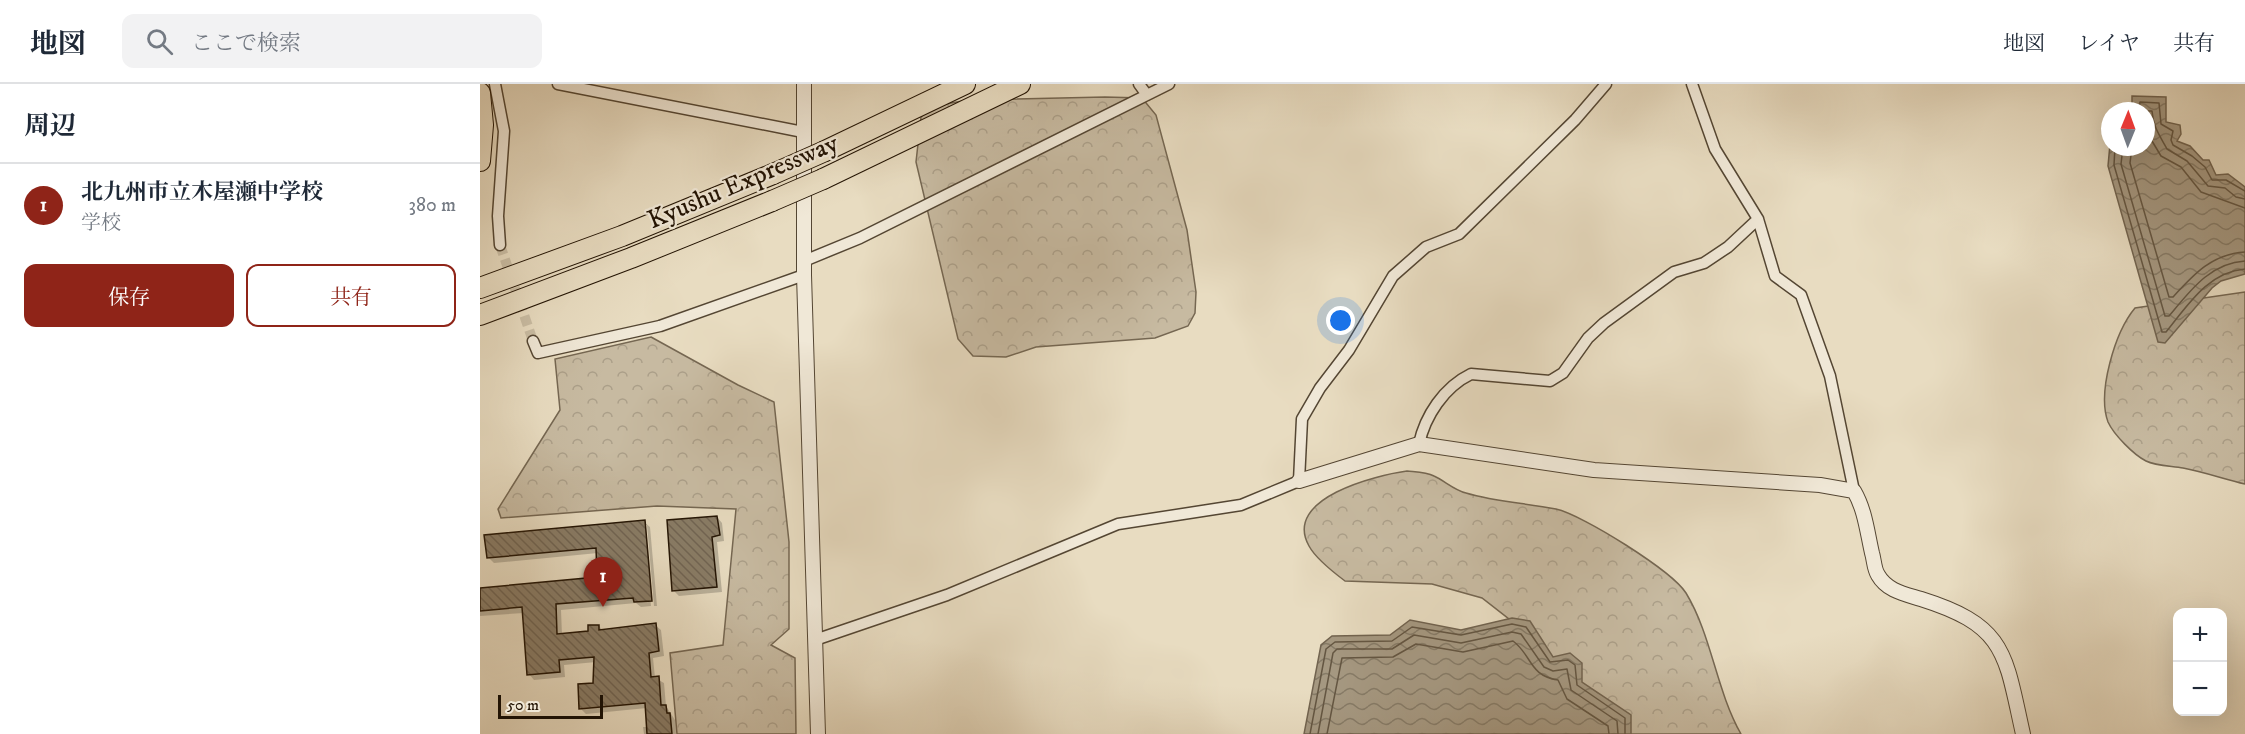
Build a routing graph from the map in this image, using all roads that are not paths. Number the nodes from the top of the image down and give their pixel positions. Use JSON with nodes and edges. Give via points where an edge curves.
{"nodes":[{"id":1,"x":495,"y":84,"type":"edge"},
{"id":2,"x":558,"y":84,"type":"edge"},
{"id":3,"x":965,"y":84,"type":"edge"},
{"id":4,"x":1020,"y":84,"type":"edge"},
{"id":5,"x":1138,"y":84,"type":"edge"},
{"id":6,"x":1169,"y":84,"type":"edge"},
{"id":7,"x":1606,"y":84,"type":"edge"},
{"id":8,"x":1692,"y":84,"type":"edge"},
{"id":9,"x":806,"y":85,"type":"edge"},
{"id":10,"x":480,"y":93,"type":"edge"},
{"id":11,"x":1147,"y":96,"type":"junction"},
{"id":12,"x":803,"y":132,"type":"junction"},
{"id":13,"x":480,"y":161,"type":"edge"},
{"id":14,"x":1758,"y":219,"type":"junction"},
{"id":15,"x":622,"y":236,"type":"junction"},
{"id":16,"x":500,"y":245,"type":"tunnel mouth"},
{"id":17,"x":804,"y":268,"type":"junction"},
{"id":18,"x":480,"y":276,"type":"edge"},
{"id":19,"x":480,"y":288,"type":"edge"},
{"id":20,"x":480,"y":315,"type":"edge"},
{"id":21,"x":533,"y":341,"type":"dead end"},
{"id":22,"x":1419,"y":444,"type":"junction"},
{"id":23,"x":1299,"y":481,"type":"junction"},
{"id":24,"x":1854,"y":491,"type":"junction"},
{"id":25,"x":815,"y":640,"type":"junction"},
{"id":26,"x":818,"y":734,"type":"edge"},
{"id":27,"x":2023,"y":734,"type":"edge"}],
"edges":[{"from":1,"to":16,"type":"street","via":[[504,131],[498,216]]},
{"from":2,"to":12,"type":"street"},
{"from":3,"to":15,"type":"highway","name":"Kyushu Expressway","bridge":true,"via":[[825,151]]},
{"from":4,"to":20,"type":"highway","name":"Kyushu Expressway","bridge":true,"via":[[772,201]]},
{"from":5,"to":11,"type":"street"},
{"from":6,"to":11,"type":"street"},
{"from":7,"to":23,"type":"street","via":[[1575,120],[1459,234],[1426,247],[1393,276],[1302,419]]},
{"from":8,"to":14,"type":"street","via":[[1715,149]]},
{"from":9,"to":12,"type":"street"},
{"from":10,"to":13,"type":"highway"},
{"from":11,"to":17,"type":"street"},
{"from":12,"to":17,"type":"street"},
{"from":14,"to":22,"type":"street","via":[[1728,247],[1704,262],[1674,272],[1604,323],[1563,373],[1550,381],[1472,374],[1461,379],[1423,424]]},
{"from":14,"to":24,"type":"street","via":[[1775,276],[1801,295],[1830,376]]},
{"from":15,"to":18,"type":"highway"},
{"from":15,"to":19,"type":"highway","name":"Kyushu Expressway"},
{"from":17,"to":21,"type":"street","via":[[660,326],[538,353]]},
{"from":17,"to":25,"type":"street"},
{"from":22,"to":23,"type":"street"},
{"from":22,"to":24,"type":"street","via":[[1594,470],[1820,485]]},
{"from":23,"to":25,"type":"street","via":[[1240,505],[1118,524],[947,595]]},
{"from":24,"to":27,"type":"street","via":[[1861,504],[1877,574],[1893,590],[1941,605],[1979,624],[1998,644]]},
{"from":25,"to":26,"type":"street"}]}
